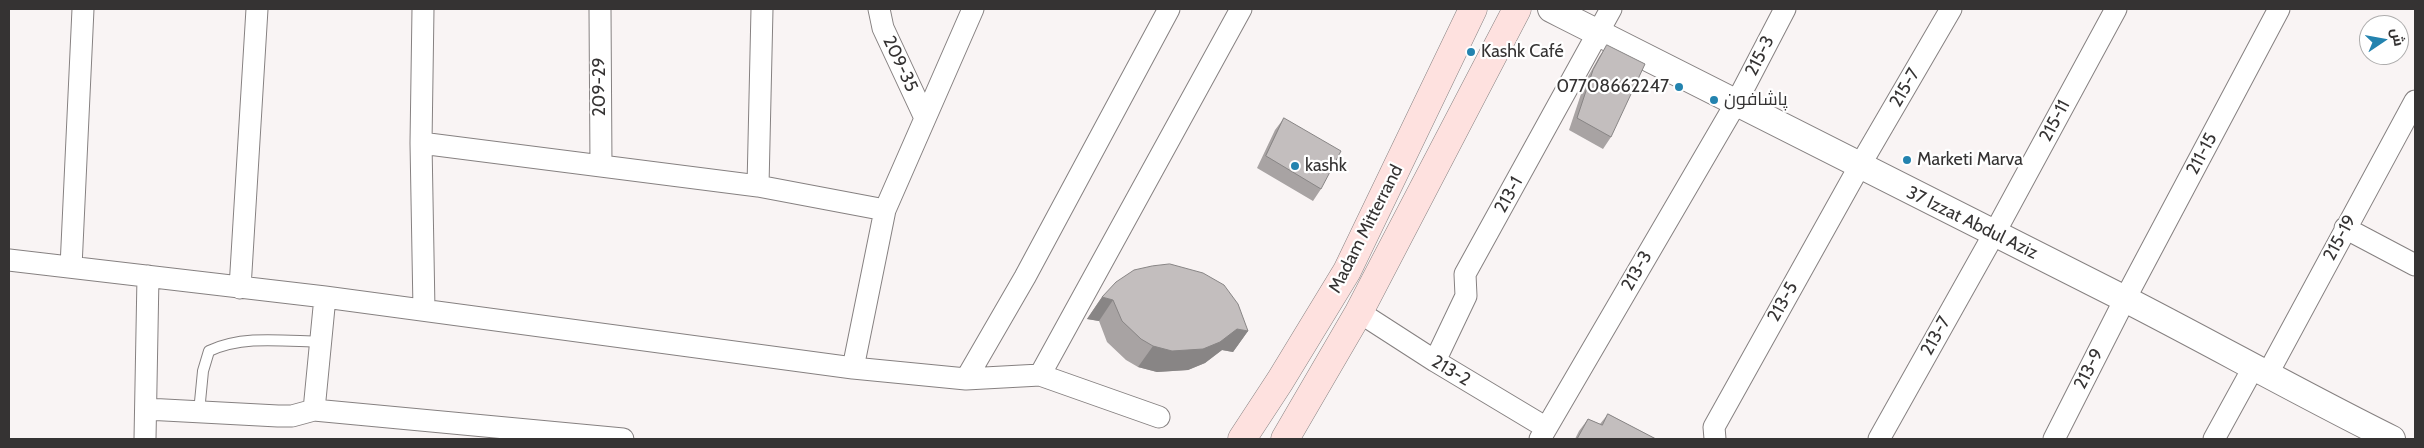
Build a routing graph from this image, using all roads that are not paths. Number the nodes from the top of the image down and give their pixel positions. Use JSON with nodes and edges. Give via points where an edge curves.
{"nodes":[{"id":1,"x":83,"y":9,"type":"edge"},
{"id":2,"x":257,"y":9,"type":"edge"},
{"id":3,"x":423,"y":9,"type":"edge"},
{"id":4,"x":600,"y":9,"type":"edge"},
{"id":5,"x":762,"y":9,"type":"edge"},
{"id":6,"x":879,"y":9,"type":"edge"},
{"id":7,"x":973,"y":9,"type":"edge"},
{"id":8,"x":1169,"y":9,"type":"edge"},
{"id":9,"x":1241,"y":9,"type":"edge"},
{"id":10,"x":1473,"y":9,"type":"edge"},
{"id":11,"x":1517,"y":9,"type":"edge"},
{"id":12,"x":1551,"y":9,"type":"edge"},
{"id":13,"x":1611,"y":9,"type":"edge"},
{"id":14,"x":1785,"y":9,"type":"edge"},
{"id":15,"x":1951,"y":9,"type":"edge"},
{"id":16,"x":2116,"y":9,"type":"edge"},
{"id":17,"x":2279,"y":9,"type":"edge"},
{"id":18,"x":1598,"y":33,"type":"junction"},
{"id":19,"x":1736,"y":103,"type":"junction"},
{"id":20,"x":2415,"y":104,"type":"edge"},
{"id":21,"x":925,"y":118,"type":"junction"},
{"id":22,"x":421,"y":143,"type":"junction"},
{"id":23,"x":601,"y":166,"type":"junction"},
{"id":24,"x":1859,"y":166,"type":"junction"},
{"id":25,"x":758,"y":186,"type":"junction"},
{"id":26,"x":885,"y":210,"type":"junction"},
{"id":27,"x":2345,"y":228,"type":"junction"},
{"id":28,"x":1994,"y":234,"type":"junction"},
{"id":29,"x":9,"y":260,"type":"edge"},
{"id":30,"x":2415,"y":265,"type":"edge"},
{"id":31,"x":71,"y":267,"type":"junction"},
{"id":32,"x":148,"y":276,"type":"junction"},
{"id":33,"x":240,"y":288,"type":"junction"},
{"id":34,"x":325,"y":297,"type":"junction"},
{"id":35,"x":2125,"y":299,"type":"junction"},
{"id":36,"x":424,"y":310,"type":"junction"},
{"id":37,"x":1359,"y":312,"type":"junction"},
{"id":38,"x":320,"y":342,"type":"junction"},
{"id":39,"x":1434,"y":361,"type":"junction"},
{"id":40,"x":852,"y":368,"type":"junction"},
{"id":41,"x":2260,"y":372,"type":"junction"},
{"id":42,"x":1040,"y":375,"type":"junction"},
{"id":43,"x":966,"y":379,"type":"junction"},
{"id":44,"x":146,"y":409,"type":"junction"},
{"id":45,"x":314,"y":410,"type":"junction"},
{"id":46,"x":199,"y":412,"type":"junction"},
{"id":47,"x":1159,"y":417,"type":"dead end"},
{"id":48,"x":1543,"y":433,"type":"edge"},
{"id":49,"x":2382,"y":437,"type":"edge"},
{"id":50,"x":145,"y":439,"type":"edge"},
{"id":51,"x":623,"y":439,"type":"edge"},
{"id":52,"x":1242,"y":439,"type":"edge"},
{"id":53,"x":1284,"y":439,"type":"edge"},
{"id":54,"x":1715,"y":439,"type":"edge"},
{"id":55,"x":1879,"y":439,"type":"edge"},
{"id":56,"x":2054,"y":439,"type":"edge"},
{"id":57,"x":2214,"y":439,"type":"edge"}],
"edges":[{"from":1,"to":31,"type":"street"},
{"from":2,"to":33,"type":"street"},
{"from":3,"to":22,"type":"street"},
{"from":4,"to":23,"type":"street","name":"209-29"},
{"from":5,"to":25,"type":"street"},
{"from":6,"to":21,"type":"street","name":"209-35","via":[[883,28]]},
{"from":7,"to":21,"type":"street"},
{"from":8,"to":43,"type":"street","via":[[1025,277]]},
{"from":9,"to":42,"type":"street"},
{"from":10,"to":52,"type":"main road","name":"Madam Mitterrand","via":[[1347,271]]},
{"from":11,"to":37,"type":"main road","name":"Madam Mitterrand"},
{"from":12,"to":18,"type":"street","name":"37 Izzat Abdul Aziz"},
{"from":13,"to":18,"type":"street","name":"213-1"},
{"from":14,"to":19,"type":"street","name":"215-3"},
{"from":15,"to":24,"type":"street","name":"215-7"},
{"from":16,"to":28,"type":"street","name":"215-11"},
{"from":17,"to":35,"type":"street","name":"211-15"},
{"from":18,"to":19,"type":"street","name":"37 Izzat Abdul Aziz"},
{"from":18,"to":39,"type":"street","name":"213-1","via":[[1465,274],[1466,296]]},
{"from":19,"to":24,"type":"street","name":"37 Izzat Abdul Aziz"},
{"from":19,"to":48,"type":"street","name":"213-3"},
{"from":20,"to":27,"type":"street","name":"215-19"},
{"from":21,"to":26,"type":"street"},
{"from":22,"to":23,"type":"street"},
{"from":22,"to":36,"type":"street"},
{"from":23,"to":25,"type":"street"},
{"from":24,"to":28,"type":"street","name":"37 Izzat Abdul Aziz"},
{"from":24,"to":54,"type":"street","name":"213-5","via":[[1714,427]]},
{"from":25,"to":26,"type":"street"},
{"from":26,"to":40,"type":"street"},
{"from":27,"to":30,"type":"street"},
{"from":27,"to":41,"type":"street","name":"215-19"},
{"from":28,"to":35,"type":"street","name":"37 Izzat Abdul Aziz"},
{"from":28,"to":55,"type":"street","name":"213-7"},
{"from":29,"to":31,"type":"street"},
{"from":31,"to":32,"type":"street"},
{"from":32,"to":33,"type":"street"},
{"from":32,"to":44,"type":"street"},
{"from":33,"to":34,"type":"street"},
{"from":34,"to":36,"type":"street"},
{"from":34,"to":38,"type":"street"},
{"from":35,"to":41,"type":"street","name":"37 Izzat Abdul Aziz"},
{"from":35,"to":56,"type":"street","name":"213-9"},
{"from":36,"to":40,"type":"street"},
{"from":37,"to":39,"type":"street","name":"213-2"},
{"from":37,"to":53,"type":"main road","name":"Madam Mitterrand"},
{"from":38,"to":45,"type":"street"},
{"from":38,"to":46,"type":"lane","via":[[244,340],[209,351],[203,371]]},
{"from":39,"to":48,"type":"street","name":"213-2"},
{"from":40,"to":43,"type":"street"},
{"from":41,"to":49,"type":"street","name":"37 Izzat Abdul Aziz"},
{"from":41,"to":57,"type":"street","name":"215-19"},
{"from":42,"to":43,"type":"street"},
{"from":42,"to":47,"type":"street"},
{"from":44,"to":46,"type":"street"},
{"from":44,"to":50,"type":"street"},
{"from":45,"to":46,"type":"street","via":[[292,416]]},
{"from":45,"to":51,"type":"street"}]}
